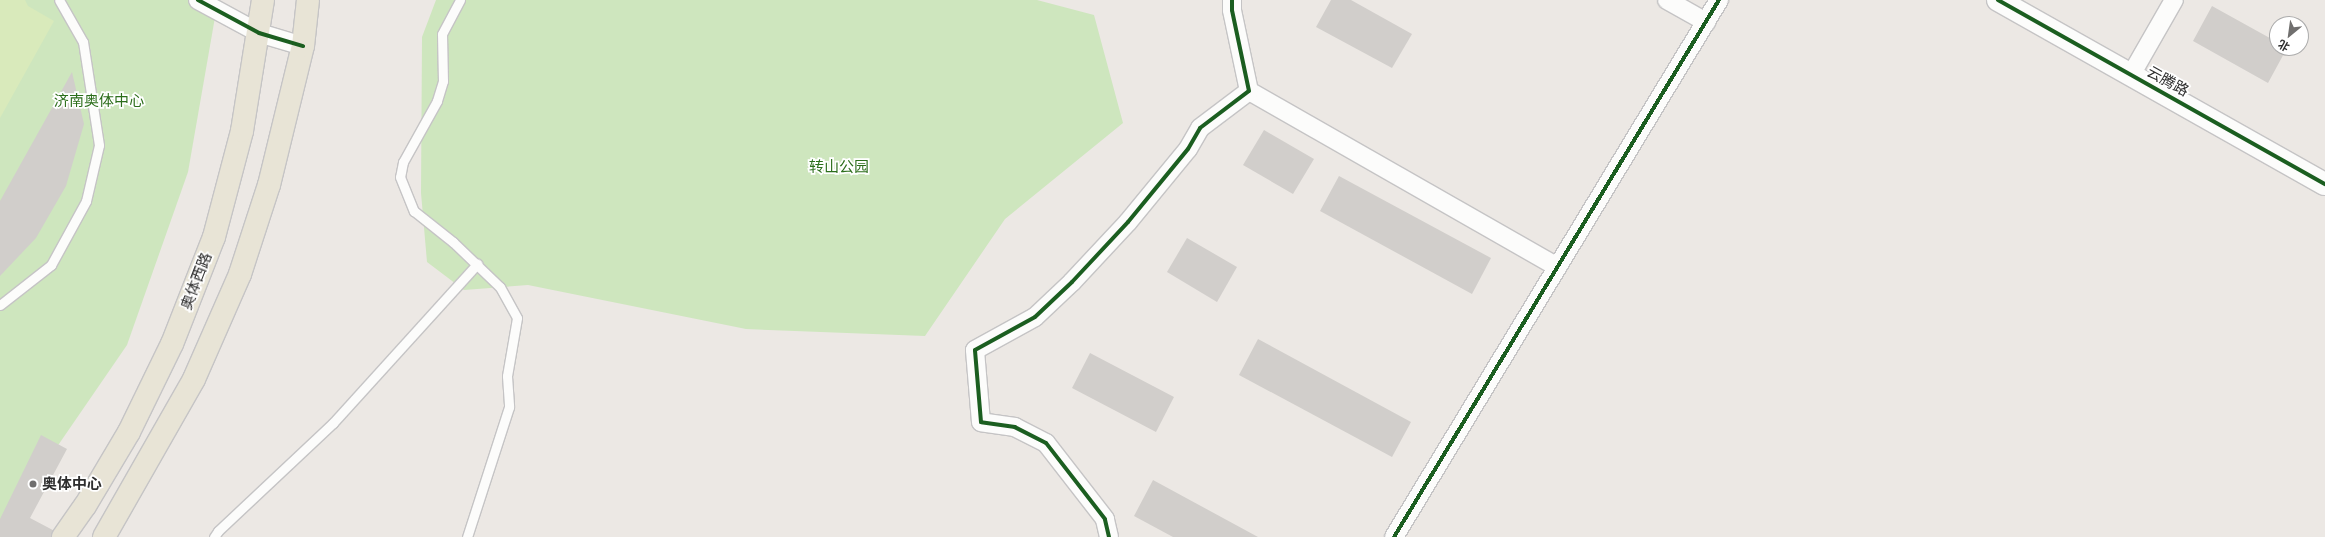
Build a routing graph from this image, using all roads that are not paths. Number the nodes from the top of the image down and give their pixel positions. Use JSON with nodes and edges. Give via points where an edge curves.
{"nodes":[{"id":1,"x":59,"y":0,"type":"edge"},
{"id":2,"x":198,"y":0,"type":"edge"},
{"id":3,"x":263,"y":0,"type":"edge"},
{"id":4,"x":308,"y":0,"type":"edge"},
{"id":5,"x":460,"y":0,"type":"edge"},
{"id":6,"x":1232,"y":0,"type":"edge"},
{"id":7,"x":1667,"y":0,"type":"edge"},
{"id":8,"x":1719,"y":0,"type":"edge"},
{"id":9,"x":1998,"y":0,"type":"edge"},
{"id":10,"x":2174,"y":0,"type":"edge"},
{"id":11,"x":1706,"y":22,"type":"junction"},
{"id":12,"x":259,"y":33,"type":"junction"},
{"id":13,"x":303,"y":46,"type":"junction"},
{"id":14,"x":2131,"y":75,"type":"junction"},
{"id":15,"x":1249,"y":91,"type":"junction"},
{"id":16,"x":2325,"y":184,"type":"edge"},
{"id":17,"x":477,"y":264,"type":"junction"},
{"id":18,"x":1557,"y":267,"type":"junction"},
{"id":19,"x":0,"y":305,"type":"edge"},
{"id":20,"x":63,"y":537,"type":"edge"},
{"id":21,"x":104,"y":537,"type":"edge"},
{"id":22,"x":214,"y":537,"type":"edge"},
{"id":23,"x":467,"y":537,"type":"edge"},
{"id":24,"x":1109,"y":537,"type":"edge"},
{"id":25,"x":1394,"y":537,"type":"edge"}],
"edges":[{"from":1,"to":19,"type":"lane","via":[[83,42],[99,145],[86,201],[51,265]]},
{"from":2,"to":12,"type":"street"},
{"from":3,"to":12,"type":"main road","name":"奥体西路"},
{"from":4,"to":13,"type":"main road"},
{"from":5,"to":17,"type":"lane","via":[[442,34],[443,81],[437,101],[403,162],[400,177],[414,211]]},
{"from":6,"to":15,"type":"street"},
{"from":7,"to":11,"type":"street"},
{"from":8,"to":11,"type":"street"},
{"from":9,"to":14,"type":"street","name":"云腾路"},
{"from":10,"to":14,"type":"street"},
{"from":11,"to":18,"type":"street"},
{"from":12,"to":13,"type":"street"},
{"from":12,"to":20,"type":"main road","name":"奥体西路","via":[[242,131],[214,237],[172,344],[130,432]]},
{"from":13,"to":21,"type":"main road","via":[[269,185],[240,274],[194,379]]},
{"from":14,"to":16,"type":"street","name":"云腾路"},
{"from":15,"to":18,"type":"street"},
{"from":15,"to":24,"type":"street","via":[[1200,128],[1188,149],[1128,222],[1035,318],[975,350],[981,422],[1015,427],[1046,443],[1105,519]]},
{"from":17,"to":22,"type":"lane","via":[[333,423]]},
{"from":17,"to":23,"type":"lane","via":[[500,287],[517,318],[507,376],[509,407]]},
{"from":18,"to":25,"type":"street"}]}
